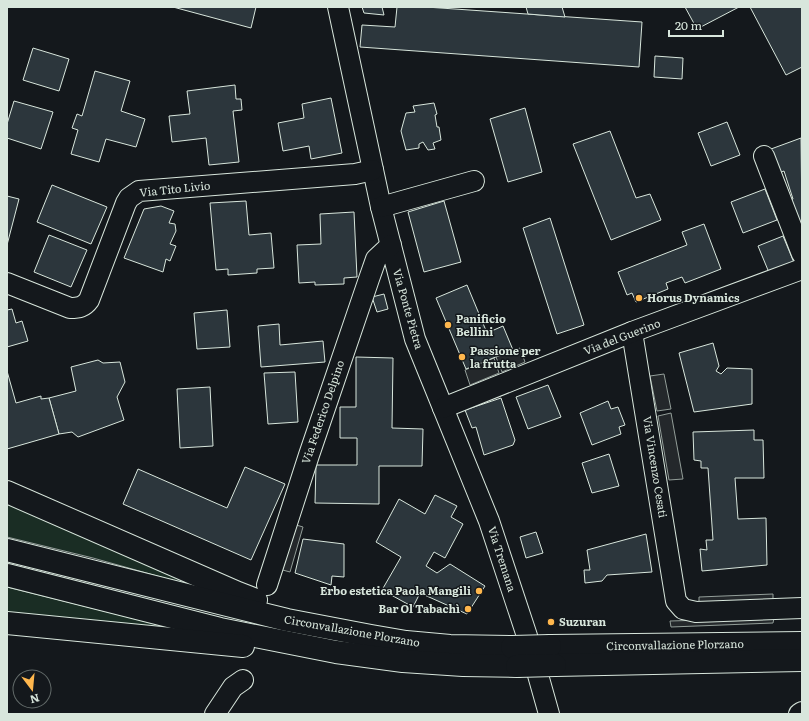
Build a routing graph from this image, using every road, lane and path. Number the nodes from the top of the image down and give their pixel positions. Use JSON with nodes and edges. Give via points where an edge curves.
{"nodes":[{"id":1,"x":338,"y":7,"type":"edge"},
{"id":2,"x":764,"y":156,"type":"dead end"},
{"id":3,"x":373,"y":170,"type":"junction"},
{"id":4,"x":474,"y":180,"type":"dead end"},
{"id":5,"x":381,"y":207,"type":"junction"},
{"id":6,"x":391,"y":245,"type":"junction"},
{"id":7,"x":802,"y":254,"type":"edge"},
{"id":8,"x":802,"y":269,"type":"edge"},
{"id":9,"x":7,"y":283,"type":"edge"},
{"id":10,"x":632,"y":332,"type":"junction"},
{"id":11,"x":443,"y":408,"type":"junction"},
{"id":12,"x":7,"y":492,"type":"edge"},
{"id":13,"x":7,"y":550,"type":"edge"},
{"id":14,"x":7,"y":575,"type":"edge"},
{"id":15,"x":267,"y":585,"type":"dead end"},
{"id":16,"x":802,"y":608,"type":"edge"},
{"id":17,"x":7,"y":623,"type":"edge"},
{"id":18,"x":338,"y":629,"type":"junction"},
{"id":19,"x":802,"y":643,"type":"edge"},
{"id":20,"x":336,"y":652,"type":"junction"},
{"id":21,"x":553,"y":656,"type":"junction"},
{"id":22,"x":514,"y":657,"type":"junction"},
{"id":23,"x":802,"y":660,"type":"edge"},
{"id":24,"x":243,"y":680,"type":"dead end"},
{"id":25,"x":215,"y":714,"type":"edge"},
{"id":26,"x":549,"y":714,"type":"edge"}],
"edges":[{"from":1,"to":3,"type":"street","name":"Via Ponte Pietra"},
{"from":2,"to":7,"type":"street"},
{"from":3,"to":5,"type":"street","name":"Via Ponte Pietra"},
{"from":3,"to":9,"type":"street","name":"Via Tito Livio","via":[[355,174],[139,191],[126,203],[90,300],[85,305],[70,308]]},
{"from":4,"to":5,"type":"street"},
{"from":5,"to":6,"type":"street","name":"Via Ponte Pietra"},
{"from":6,"to":11,"type":"street","name":"Via Ponte Pietra","via":[[415,339]]},
{"from":6,"to":15,"type":"street","name":"Via Federico Delpino","via":[[376,259]]},
{"from":8,"to":10,"type":"street","name":"Via del Guerino"},
{"from":10,"to":11,"type":"street","name":"Via del Guerino"},
{"from":10,"to":16,"type":"street","name":"Via Vincenzo Cesati","via":[[676,601],[683,609],[696,612]]},
{"from":11,"to":26,"type":"street","name":"Via Tremana","via":[[489,521],[527,636]]},
{"from":12,"to":18,"type":"highway","via":[[238,593]]},
{"from":13,"to":18,"type":"highway","name":"Circonvallazione Plorzano","via":[[287,620]]},
{"from":14,"to":20,"type":"highway","name":"Circonvallazione Plorzano","via":[[220,629]]},
{"from":17,"to":20,"type":"highway","via":[[244,646]]},
{"from":18,"to":22,"type":"highway","name":"Circonvallazione Plorzano","via":[[406,642],[450,646]]},
{"from":19,"to":21,"type":"highway","name":"Circonvallazione Plorzano"},
{"from":20,"to":22,"type":"highway","name":"Circonvallazione Plorzano","via":[[463,665]]},
{"from":21,"to":22,"type":"highway","name":"Circonvallazione Plorzano","bridge":true},
{"from":21,"to":23,"type":"highway","name":"Circonvallazione Plorzano"},
{"from":24,"to":25,"type":"street","via":[[233,687]]}]}
